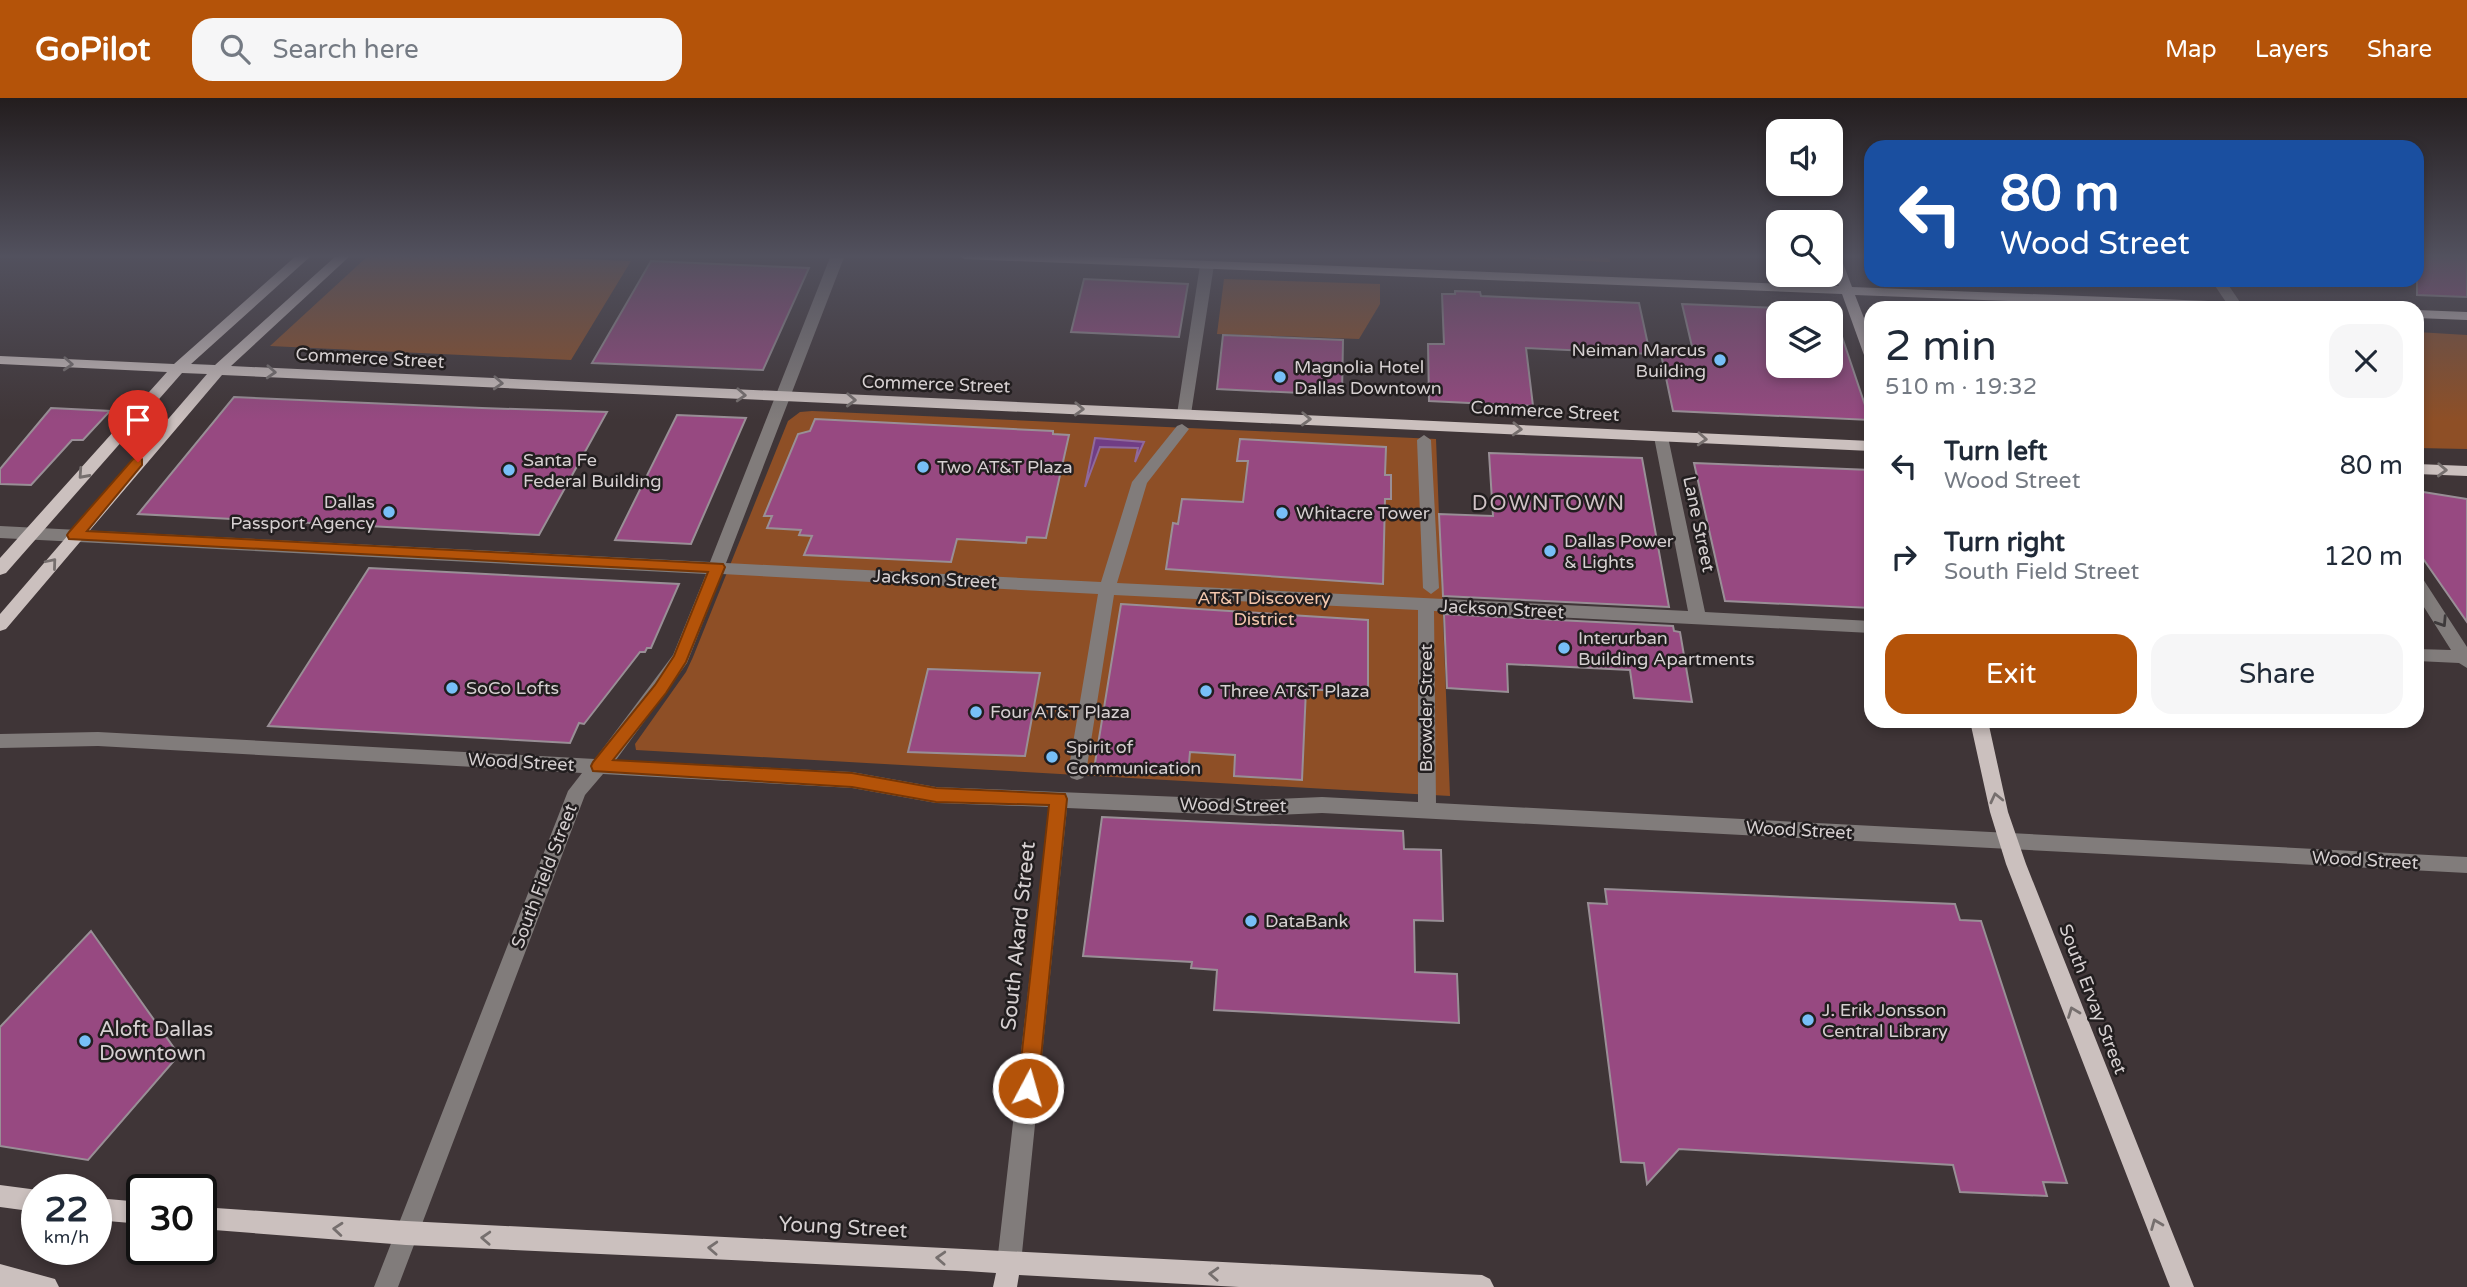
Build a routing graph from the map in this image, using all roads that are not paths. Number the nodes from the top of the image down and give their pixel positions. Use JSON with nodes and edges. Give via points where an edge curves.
{"nodes":[{"id":1,"x":243,"y":310,"type":"edge"},
{"id":2,"x":284,"y":310,"type":"edge"},
{"id":3,"x":817,"y":310,"type":"edge"},
{"id":4,"x":1200,"y":310,"type":"edge"},
{"id":5,"x":1854,"y":310,"type":"edge"},
{"id":6,"x":2424,"y":314,"type":"edge"},
{"id":7,"x":2467,"y":316,"type":"edge"},
{"id":8,"x":1864,"y":337,"type":"edge"},
{"id":9,"x":0,"y":360,"type":"edge"},
{"id":10,"x":178,"y":368,"type":"junction"},
{"id":11,"x":218,"y":370,"type":"junction"},
{"id":12,"x":783,"y":397,"type":"junction"},
{"id":13,"x":1183,"y":422,"type":"junction"},
{"id":14,"x":1661,"y":437,"type":"junction"},
{"id":15,"x":1424,"y":440,"type":"dead end"},
{"id":16,"x":1864,"y":446,"type":"edge"},
{"id":17,"x":2424,"y":469,"type":"edge"},
{"id":18,"x":2467,"y":471,"type":"edge"},
{"id":19,"x":0,"y":532,"type":"edge"},
{"id":20,"x":31,"y":534,"type":"junction"},
{"id":21,"x":75,"y":535,"type":"junction"},
{"id":22,"x":718,"y":567,"type":"junction"},
{"id":23,"x":0,"y":569,"type":"edge"},
{"id":24,"x":1107,"y":588,"type":"junction"},
{"id":25,"x":2424,"y":594,"type":"edge"},
{"id":26,"x":1428,"y":596,"type":"junction"},
{"id":27,"x":1698,"y":618,"type":"junction"},
{"id":28,"x":0,"y":625,"type":"edge"},
{"id":29,"x":1864,"y":627,"type":"edge"},
{"id":30,"x":2424,"y":655,"type":"edge"},
{"id":31,"x":2466,"y":658,"type":"edge"},
{"id":32,"x":1981,"y":728,"type":"edge"},
{"id":33,"x":0,"y":741,"type":"edge"},
{"id":34,"x":599,"y":766,"type":"junction"},
{"id":35,"x":1077,"y":772,"type":"dead end"},
{"id":36,"x":1059,"y":799,"type":"junction"},
{"id":37,"x":1427,"y":811,"type":"junction"},
{"id":38,"x":2008,"y":841,"type":"junction"},
{"id":39,"x":2467,"y":865,"type":"edge"},
{"id":40,"x":0,"y":1196,"type":"edge"},
{"id":41,"x":21,"y":1199,"type":"edge"},
{"id":42,"x":217,"y":1219,"type":"edge"},
{"id":43,"x":406,"y":1233,"type":"junction"},
{"id":44,"x":1009,"y":1263,"type":"junction"},
{"id":45,"x":0,"y":1276,"type":"edge"},
{"id":46,"x":47,"y":1287,"type":"edge"},
{"id":47,"x":386,"y":1287,"type":"edge"},
{"id":48,"x":1005,"y":1287,"type":"edge"},
{"id":49,"x":1482,"y":1287,"type":"edge"},
{"id":50,"x":2182,"y":1287,"type":"edge"}],
"edges":[{"from":1,"to":10,"type":"main road"},
{"from":2,"to":11,"type":"main road"},
{"from":3,"to":12,"type":"street","name":"South Field Street"},
{"from":4,"to":13,"type":"street"},
{"from":5,"to":8,"type":"main road"},
{"from":6,"to":7,"type":"main road"},
{"from":9,"to":10,"type":"main road","name":"Commerce Street","one_way":true},
{"from":10,"to":11,"type":"main road","name":"Commerce Street"},
{"from":10,"to":20,"type":"main road","one_way":true},
{"from":11,"to":12,"type":"main road","name":"Commerce Street","one_way":true},
{"from":11,"to":21,"type":"main road"},
{"from":12,"to":13,"type":"main road","name":"Commerce Street","one_way":true},
{"from":12,"to":22,"type":"street","name":"South Field Street"},
{"from":13,"to":14,"type":"main road","name":"Commerce Street","one_way":true},
{"from":13,"to":24,"type":"street","via":[[1140,482]]},
{"from":14,"to":16,"type":"main road","name":"Commerce Street","one_way":true},
{"from":14,"to":27,"type":"street","name":"Lane Street"},
{"from":15,"to":26,"type":"street","name":"Browder Street"},
{"from":17,"to":18,"type":"main road","one_way":true},
{"from":19,"to":20,"type":"street","name":"Jackson Street"},
{"from":20,"to":21,"type":"street","name":"Jackson Street"},
{"from":20,"to":23,"type":"main road"},
{"from":21,"to":22,"type":"street","name":"Jackson Street"},
{"from":28,"to":21,"type":"main road","one_way":true},
{"from":22,"to":24,"type":"street","name":"Jackson Street"},
{"from":22,"to":34,"type":"street","name":"South Field Street","via":[[681,658]]},
{"from":24,"to":26,"type":"street","name":"Jackson Street"},
{"from":24,"to":35,"type":"street"},
{"from":25,"to":31,"type":"street","one_way":true},
{"from":26,"to":27,"type":"street","name":"Jackson Street"},
{"from":26,"to":37,"type":"street","name":"Browder Street"},
{"from":27,"to":29,"type":"street","name":"Jackson Street"},
{"from":30,"to":31,"type":"street"},
{"from":38,"to":32,"type":"main road","name":"South Ervay Street","one_way":true},
{"from":33,"to":34,"type":"street","name":"Wood Street","via":[[98,739]]},
{"from":34,"to":36,"type":"street","name":"Wood Street","via":[[852,780],[936,795]]},
{"from":34,"to":43,"type":"street","name":"South Field Street","via":[[572,804]]},
{"from":36,"to":37,"type":"street","name":"Wood Street"},
{"from":36,"to":44,"type":"street","name":"South Akard Street"},
{"from":37,"to":38,"type":"street","name":"Wood Street"},
{"from":38,"to":39,"type":"street","name":"Wood Street"},
{"from":50,"to":38,"type":"main road","name":"South Ervay Street","one_way":true},
{"from":40,"to":41,"type":"main road"},
{"from":43,"to":42,"type":"main road","name":"Young Street","one_way":true},
{"from":44,"to":43,"type":"main road","name":"Young Street","one_way":true},
{"from":43,"to":47,"type":"street","name":"South Field Street"},
{"from":44,"to":48,"type":"main road","name":"South Akard Street"},
{"from":49,"to":44,"type":"main road","name":"Young Street","one_way":true},
{"from":45,"to":46,"type":"main road"}]}
